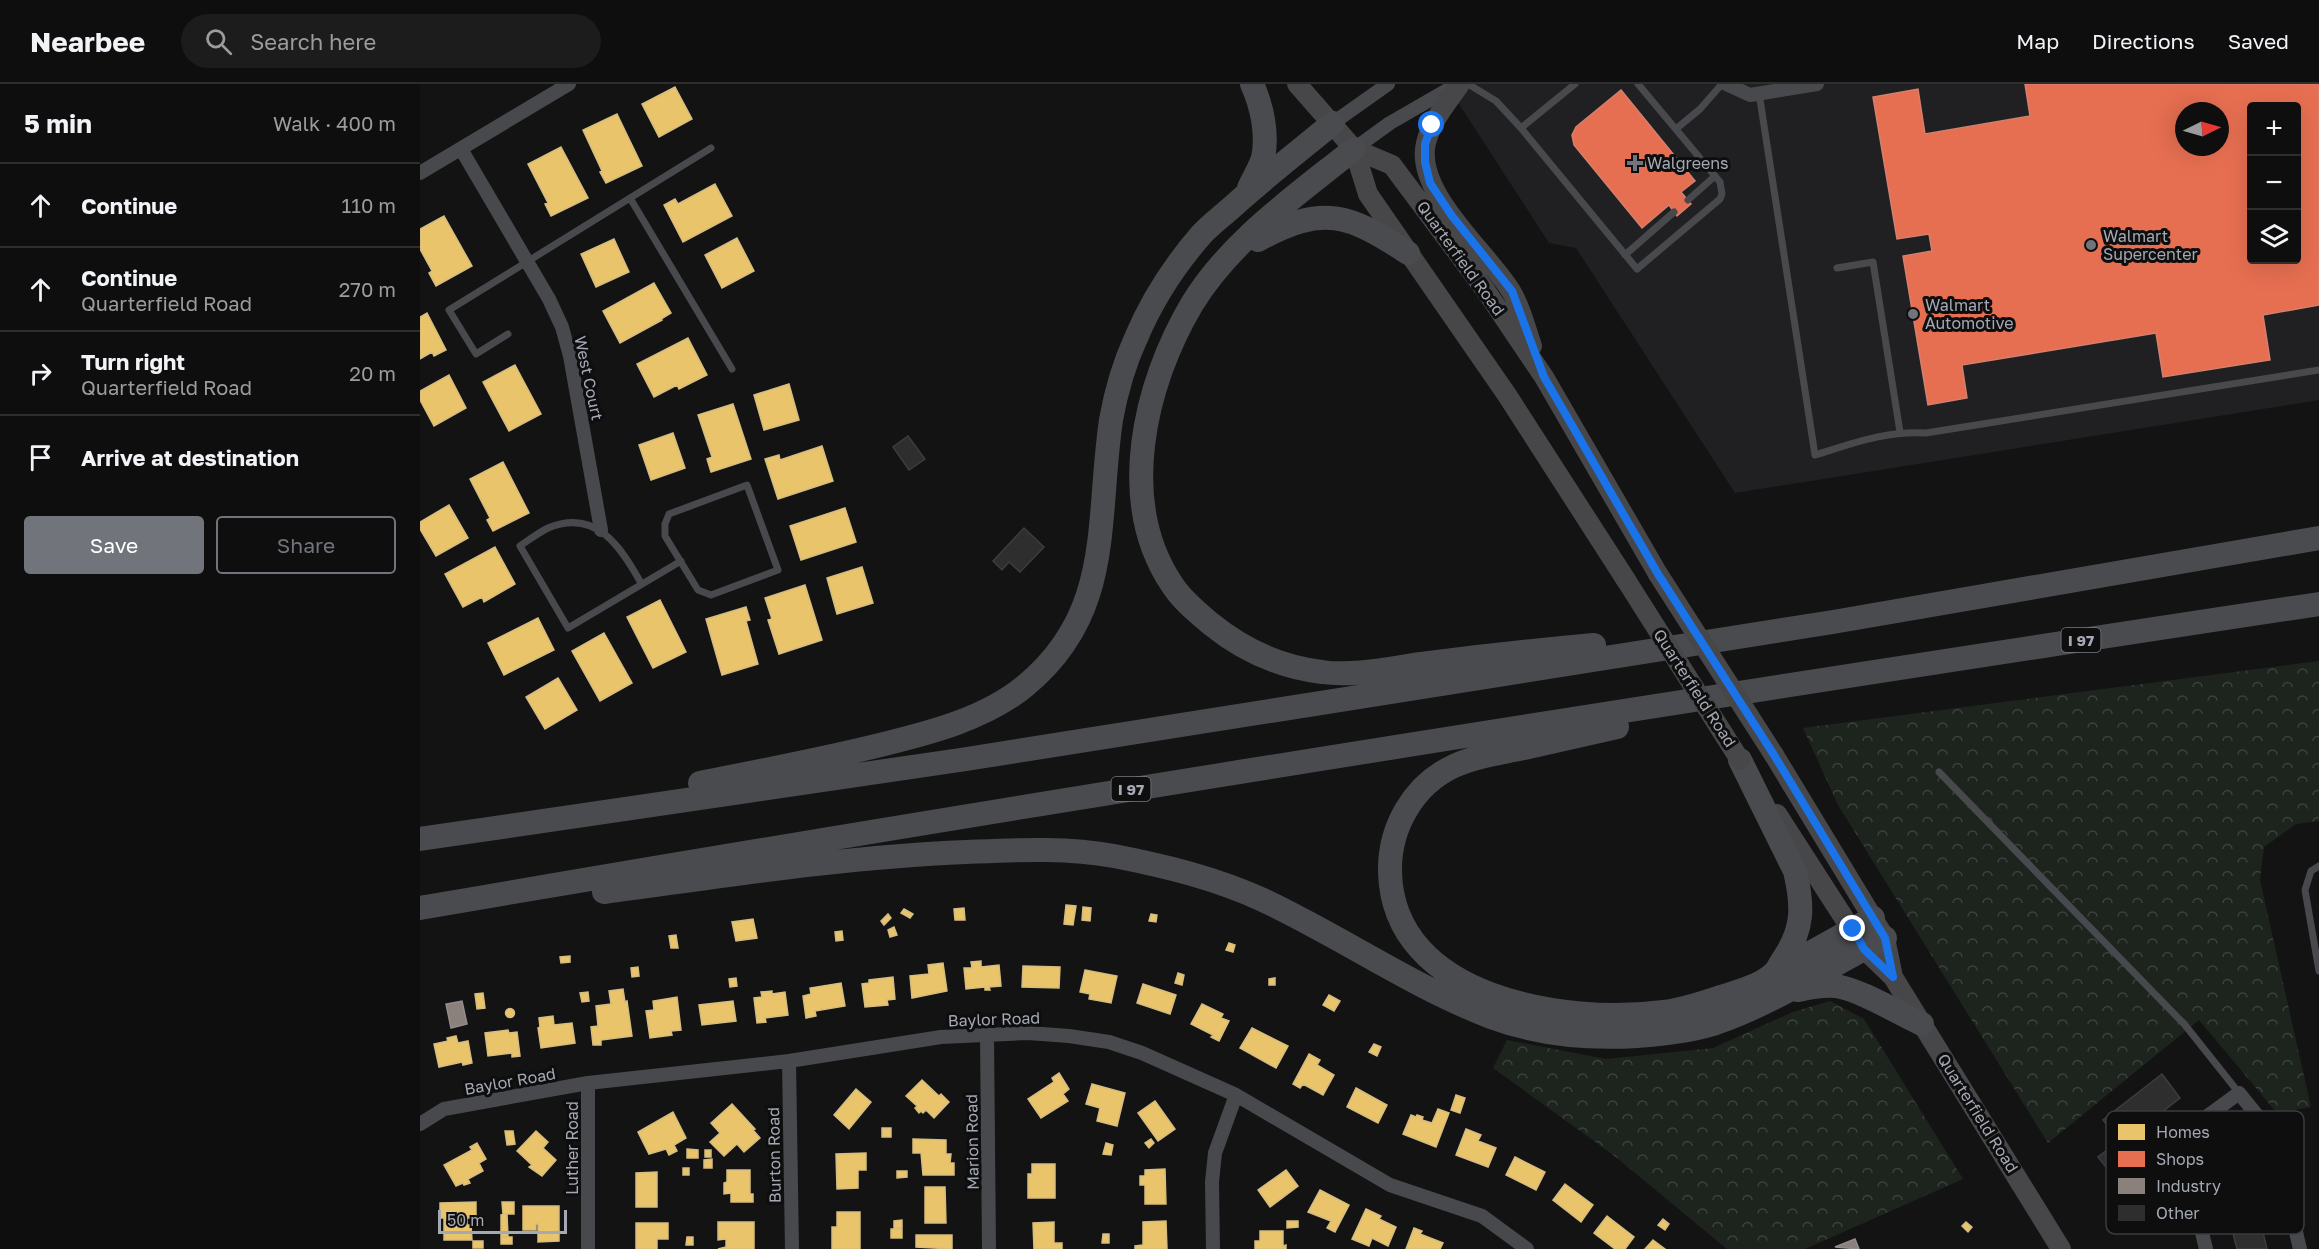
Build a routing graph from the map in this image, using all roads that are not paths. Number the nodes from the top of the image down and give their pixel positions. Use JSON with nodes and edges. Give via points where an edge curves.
{"nodes":[{"id":1,"x":569,"y":84,"type":"edge"},
{"id":2,"x":1252,"y":84,"type":"edge"},
{"id":3,"x":1297,"y":84,"type":"edge"},
{"id":4,"x":1388,"y":84,"type":"edge"},
{"id":5,"x":1459,"y":84,"type":"edge"},
{"id":6,"x":1468,"y":84,"type":"edge"},
{"id":7,"x":1575,"y":84,"type":"edge"},
{"id":8,"x":1638,"y":84,"type":"edge"},
{"id":9,"x":1722,"y":84,"type":"edge"},
{"id":10,"x":1726,"y":84,"type":"edge"},
{"id":11,"x":1817,"y":84,"type":"edge"},
{"id":12,"x":1768,"y":89,"type":"edge"},
{"id":13,"x":1333,"y":123,"type":"junction"},
{"id":14,"x":1521,"y":128,"type":"junction"},
{"id":15,"x":1676,"y":129,"type":"junction"},
{"id":16,"x":711,"y":147,"type":"dead end"},
{"id":17,"x":460,"y":149,"type":"junction"},
{"id":18,"x":1354,"y":149,"type":"junction"},
{"id":19,"x":420,"y":173,"type":"edge"},
{"id":20,"x":1715,"y":176,"type":"junction"},
{"id":21,"x":1247,"y":193,"type":"junction"},
{"id":22,"x":630,"y":198,"type":"junction"},
{"id":23,"x":1688,"y":200,"type":"dead end"},
{"id":24,"x":1674,"y":212,"type":"dead end"},
{"id":25,"x":1408,"y":253,"type":"junction"},
{"id":26,"x":1625,"y":255,"type":"junction"},
{"id":27,"x":1227,"y":257,"type":"junction"},
{"id":28,"x":527,"y":262,"type":"junction"},
{"id":29,"x":1837,"y":268,"type":"dead end"},
{"id":30,"x":508,"y":334,"type":"dead end"},
{"id":31,"x":732,"y":369,"type":"dead end"},
{"id":32,"x":2319,"y":370,"type":"edge"},
{"id":33,"x":1544,"y":377,"type":"junction"},
{"id":34,"x":1900,"y":432,"type":"junction"},
{"id":35,"x":601,"y":530,"type":"junction"},
{"id":36,"x":2319,"y":537,"type":"edge"},
{"id":37,"x":681,"y":561,"type":"junction"},
{"id":38,"x":641,"y":583,"type":"junction"},
{"id":39,"x":2319,"y":604,"type":"edge"},
{"id":40,"x":1833,"y":622,"type":"junction"},
{"id":41,"x":1843,"y":676,"type":"junction"},
{"id":42,"x":1740,"y":760,"type":"junction"},
{"id":43,"x":1939,"y":772,"type":"dead end"},
{"id":44,"x":425,"y":839,"type":"edge"},
{"id":45,"x":2319,"y":866,"type":"edge"},
{"id":46,"x":420,"y":908,"type":"edge"},
{"id":47,"x":420,"y":916,"type":"edge"},
{"id":48,"x":1869,"y":934,"type":"junction"},
{"id":49,"x":2319,"y":971,"type":"edge"},
{"id":50,"x":1778,"y":983,"type":"junction"},
{"id":51,"x":1922,"y":1024,"type":"junction"},
{"id":52,"x":987,"y":1035,"type":"junction"},
{"id":53,"x":789,"y":1061,"type":"junction"},
{"id":54,"x":588,"y":1083,"type":"junction"},
{"id":55,"x":2239,"y":1093,"type":"junction"},
{"id":56,"x":1236,"y":1095,"type":"junction"},
{"id":57,"x":2214,"y":1111,"type":"edge"},
{"id":58,"x":2254,"y":1111,"type":"edge"},
{"id":59,"x":420,"y":1124,"type":"edge"},
{"id":60,"x":2202,"y":1234,"type":"edge"},
{"id":61,"x":2296,"y":1234,"type":"edge"},
{"id":62,"x":588,"y":1249,"type":"edge"},
{"id":63,"x":792,"y":1249,"type":"edge"},
{"id":64,"x":989,"y":1249,"type":"edge"},
{"id":65,"x":1212,"y":1249,"type":"edge"},
{"id":66,"x":1527,"y":1249,"type":"edge"},
{"id":67,"x":2061,"y":1249,"type":"edge"},
{"id":68,"x":2206,"y":1249,"type":"edge"},
{"id":69,"x":2300,"y":1249,"type":"edge"}],
"edges":[{"from":1,"to":17,"type":"street"},
{"from":2,"to":21,"type":"highway","via":[[1263,117],[1264,139],[1263,159]]},
{"from":3,"to":13,"type":"main road","name":"Quarterfield Road"},
{"from":4,"to":13,"type":"street"},
{"from":5,"to":18,"type":"street","via":[[1390,123]]},
{"from":5,"to":33,"type":"main road","via":[[1432,125],[1425,144],[1430,183],[1512,291]]},
{"from":6,"to":14,"type":"lane","via":[[1496,101]]},
{"from":7,"to":14,"type":"lane"},
{"from":8,"to":15,"type":"lane"},
{"from":9,"to":15,"type":"lane"},
{"from":10,"to":12,"type":"street","via":[[1750,94]]},
{"from":11,"to":12,"type":"street"},
{"from":12,"to":34,"type":"lane","via":[[1815,455]]},
{"from":13,"to":18,"type":"main road","name":"Quarterfield Road"},
{"from":13,"to":21,"type":"highway"},
{"from":14,"to":26,"type":"lane"},
{"from":15,"to":20,"type":"lane"},
{"from":16,"to":22,"type":"lane"},
{"from":17,"to":19,"type":"street"},
{"from":17,"to":28,"type":"street","name":"West Court"},
{"from":18,"to":25,"type":"main road","name":"Quarterfield Road","via":[[1368,194]]},
{"from":18,"to":27,"type":"highway"},
{"from":18,"to":33,"type":"main road","name":"Quarterfield Road","via":[[1392,165]]},
{"from":20,"to":23,"type":"lane"},
{"from":20,"to":26,"type":"lane","via":[[1722,189],[1720,199],[1637,269]]},
{"from":21,"to":44,"type":"highway","via":[[1202,234],[1172,270],[1135,339],[1120,379],[1112,419],[1099,554],[1090,594],[1075,628],[1052,661],[1023,688],[951,725],[900,740]]},
{"from":22,"to":28,"type":"lane"},
{"from":22,"to":31,"type":"lane"},
{"from":24,"to":26,"type":"lane"},
{"from":25,"to":27,"type":"highway","via":[[1372,230],[1338,218],[1319,218],[1281,227]]},
{"from":25,"to":42,"type":"main road","name":"Quarterfield Road","bridge":true,"via":[[1507,395]]},
{"from":27,"to":40,"type":"highway","via":[[1193,303],[1169,348],[1152,396],[1141,470],[1149,538],[1160,563],[1173,587],[1224,635],[1253,652],[1323,673]]},
{"from":28,"to":30,"type":"lane","via":[[449,310],[476,354]]},
{"from":28,"to":35,"type":"street","name":"West Court","via":[[562,327]]},
{"from":29,"to":34,"type":"lane","via":[[1873,262]]},
{"from":32,"to":34,"type":"lane","via":[[1926,433]]},
{"from":33,"to":48,"type":"main road","name":"Quarterfield Road","bridge":true,"via":[[1658,574],[1774,755]]},
{"from":35,"to":38,"type":"lane","via":[[627,558]]},
{"from":35,"to":38,"type":"lane","via":[[568,522],[520,546],[568,628]]},
{"from":36,"to":40,"type":"highway"},
{"from":37,"to":37,"type":"lane","via":[[698,590],[711,595],[778,570],[747,485],[669,514],[665,536]]},
{"from":37,"to":38,"type":"lane"},
{"from":39,"to":41,"type":"highway","number":"I 97"},
{"from":40,"to":44,"type":"highway","via":[[960,760]]},
{"from":41,"to":46,"type":"highway","number":"I 97"},
{"from":41,"to":50,"type":"highway","via":[[1455,766],[1428,782],[1411,801],[1397,827],[1389,857],[1390,885],[1406,933],[1425,957],[1443,970],[1498,997],[1576,1013],[1623,1015],[1666,1012]]},
{"from":42,"to":48,"type":"main road","name":"Quarterfield Road"},
{"from":42,"to":50,"type":"highway","via":[[1795,871],[1799,890],[1800,924]]},
{"from":43,"to":55,"type":"lane","via":[[2185,1025]]},
{"from":45,"to":49,"type":"lane","via":[[2312,871],[2304,890]]},
{"from":47,"to":50,"type":"highway","via":[[869,858],[1061,850],[1119,857],[1211,879],[1309,922],[1447,997],[1532,1029],[1575,1036],[1671,1033],[1714,1023]]},
{"from":48,"to":50,"type":"highway"},
{"from":48,"to":51,"type":"main road","name":"Quarterfield Road"},
{"from":50,"to":51,"type":"highway","via":[[1851,990]]},
{"from":51,"to":67,"type":"main road","name":"Quarterfield Road"},
{"from":52,"to":53,"type":"street","name":"Baylor Road","via":[[941,1037]]},
{"from":52,"to":56,"type":"street","name":"Baylor Road","via":[[1028,1033],[1109,1042]]},
{"from":52,"to":64,"type":"street","name":"Marion Road"},
{"from":53,"to":54,"type":"street","name":"Baylor Road"},
{"from":53,"to":63,"type":"street","name":"Burton Road"},
{"from":54,"to":59,"type":"street","name":"Baylor Road","via":[[444,1109]]},
{"from":54,"to":62,"type":"street","name":"Luther Road"},
{"from":55,"to":57,"type":"street"},
{"from":55,"to":58,"type":"street"},
{"from":56,"to":65,"type":"street","via":[[1215,1153]]},
{"from":56,"to":66,"type":"street","name":"Baylor Road","via":[[1390,1185],[1482,1216]]},
{"from":60,"to":68,"type":"street"},
{"from":61,"to":69,"type":"street"}]}
